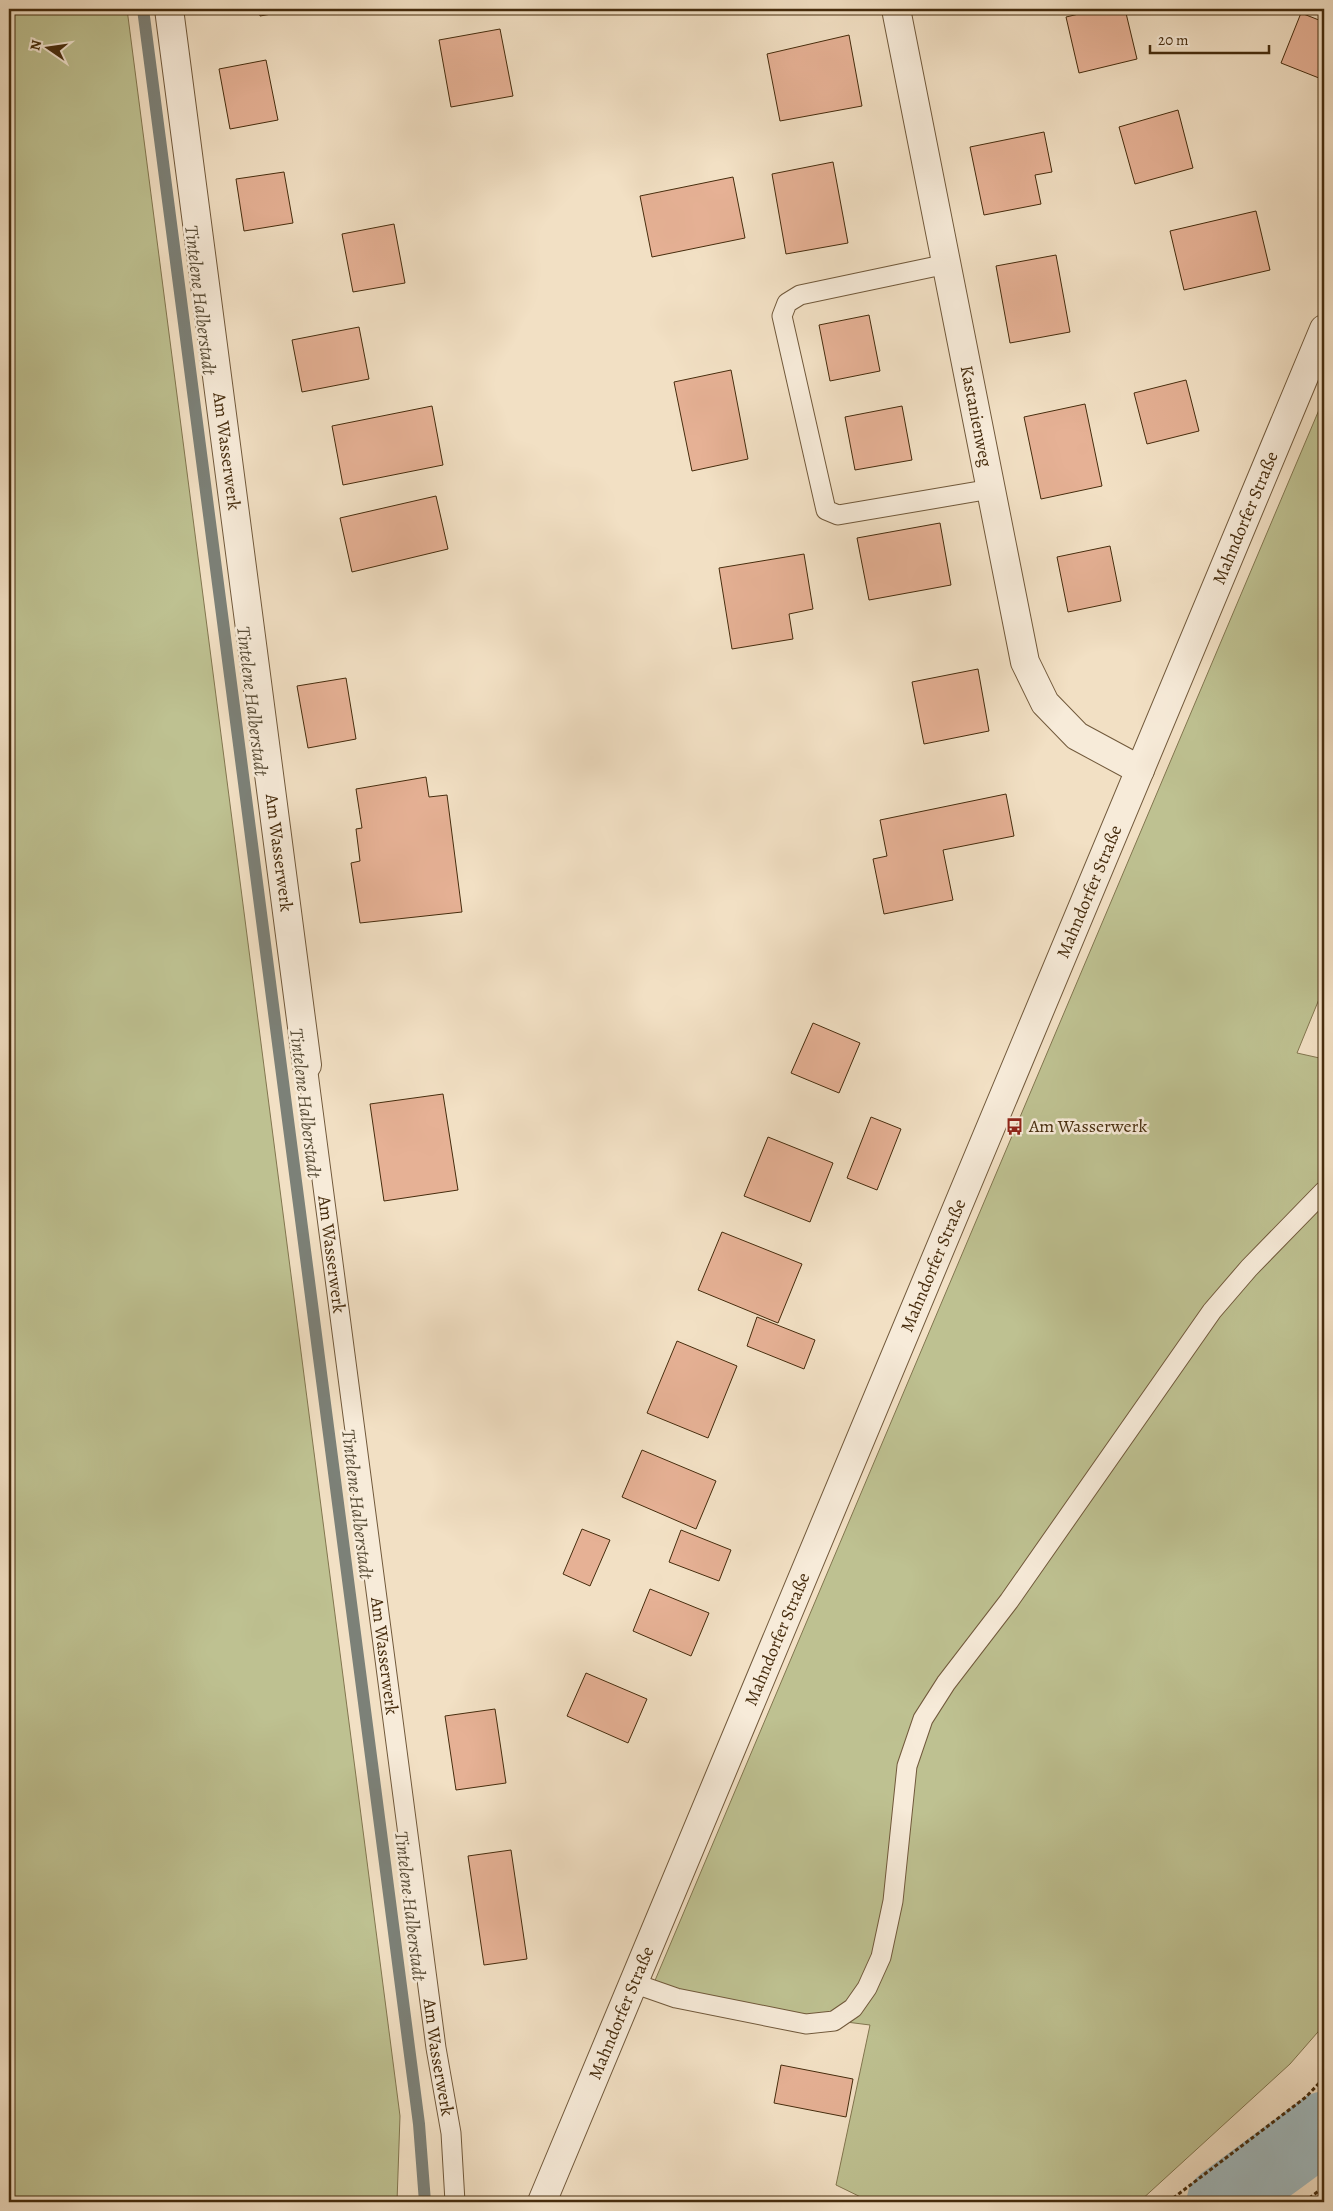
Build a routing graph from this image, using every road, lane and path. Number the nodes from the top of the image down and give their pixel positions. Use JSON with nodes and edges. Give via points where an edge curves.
{"nodes":[{"id":1,"x":169,"y":9,"type":"edge"},
{"id":2,"x":896,"y":9,"type":"edge"},
{"id":3,"x":947,"y":264,"type":"junction"},
{"id":4,"x":1324,"y":329,"type":"edge"},
{"id":5,"x":991,"y":489,"type":"junction"},
{"id":6,"x":1140,"y":770,"type":"junction"},
{"id":7,"x":307,"y":1065,"type":"joint"},
{"id":8,"x":1324,"y":1191,"type":"edge"},
{"id":9,"x":633,"y":1983,"type":"junction"},
{"id":10,"x":1324,"y":2078,"type":"edge"},
{"id":11,"x":1324,"y":2187,"type":"edge"},
{"id":12,"x":455,"y":2202,"type":"edge"},
{"id":13,"x":542,"y":2202,"type":"edge"},
{"id":14,"x":1168,"y":2202,"type":"edge"},
{"id":15,"x":1304,"y":2202,"type":"edge"}],
"edges":[{"from":1,"to":7,"type":"street","name":"Am Wasserwerk"},
{"from":2,"to":3,"type":"street","name":"Kastanienweg"},
{"from":3,"to":5,"type":"street","name":"Kastanienweg"},
{"from":3,"to":5,"type":"lane","via":[[800,295],[787,303],[782,316],[826,510],[838,515]]},
{"from":4,"to":6,"type":"street","name":"Mahndorfer Straße"},
{"from":5,"to":6,"type":"street","name":"Kastanienweg","via":[[1025,662],[1045,703],[1077,736]]},
{"from":6,"to":9,"type":"street","name":"Mahndorfer Straße"},
{"from":7,"to":12,"type":"lane","name":"Am Wasserwerk","via":[[436,2048],[451,2133]]},
{"from":8,"to":9,"type":"lane","via":[[1212,1311],[923,1718],[907,1766],[893,1901],[881,1957],[867,1988],[853,2008],[834,2021],[806,2024],[676,1998]]},
{"from":9,"to":13,"type":"street","name":"Mahndorfer Straße"},
{"from":10,"to":14,"type":"path","via":[[1306,2097]]},
{"from":11,"to":15,"type":"path"}]}
